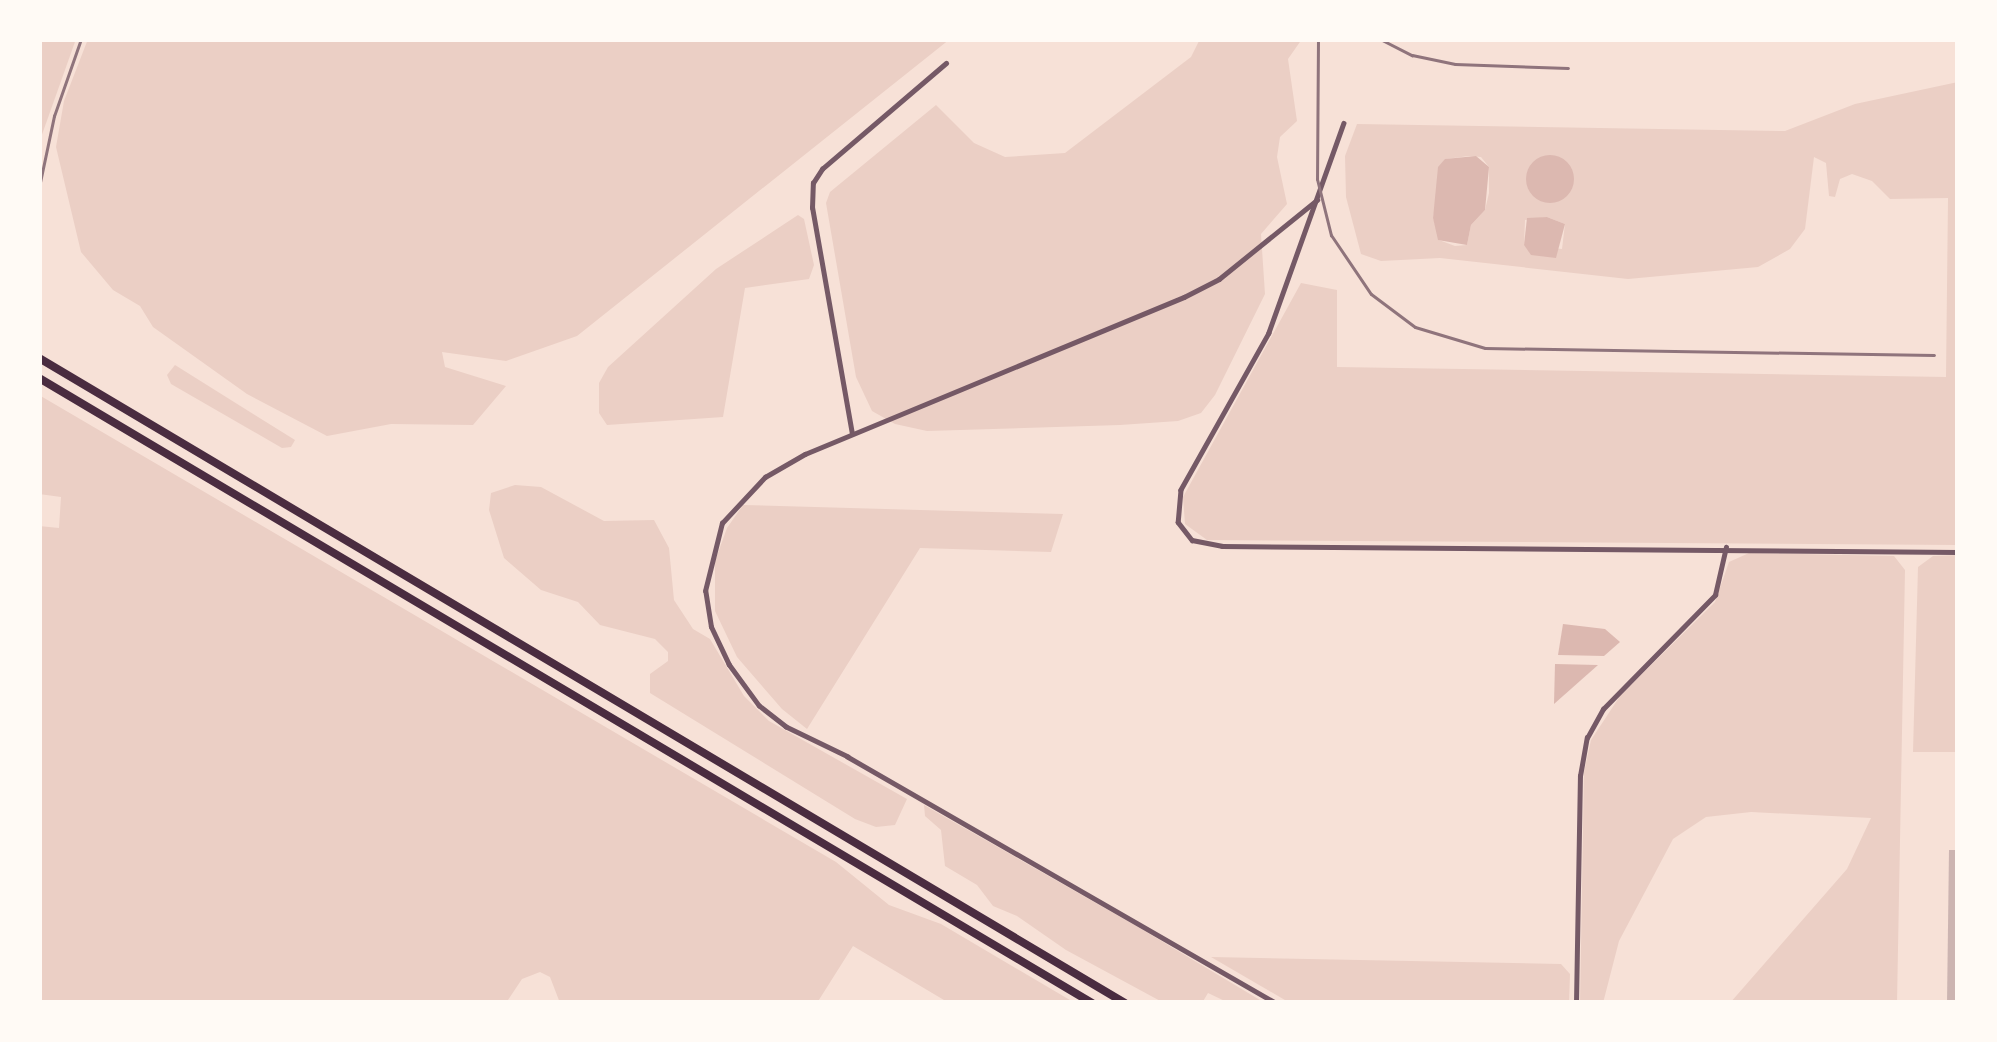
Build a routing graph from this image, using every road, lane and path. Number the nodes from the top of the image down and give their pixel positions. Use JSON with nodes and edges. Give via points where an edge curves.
{"nodes":[{"id":1,"x":946,"y":63,"type":"dead end"},
{"id":2,"x":1344,"y":123,"type":"dead end"},
{"id":3,"x":1317,"y":200,"type":"junction"},
{"id":4,"x":39,"y":358,"type":"edge"},
{"id":5,"x":39,"y":378,"type":"edge"},
{"id":6,"x":852,"y":434,"type":"junction"},
{"id":7,"x":1726,"y":547,"type":"junction"},
{"id":8,"x":1958,"y":552,"type":"edge"},
{"id":9,"x":1092,"y":1003,"type":"edge"},
{"id":10,"x":1125,"y":1003,"type":"edge"},
{"id":11,"x":1275,"y":1003,"type":"edge"},
{"id":12,"x":1576,"y":1003,"type":"edge"}],
"edges":[{"from":1,"to":6,"type":"street","via":[[813,183]]},
{"from":2,"to":3,"type":"street"},
{"from":3,"to":6,"type":"street","via":[[1219,279],[1184,297]]},
{"from":3,"to":7,"type":"street","via":[[1269,333],[1181,490],[1178,522],[1192,540]]},
{"from":4,"to":10,"type":"highway"},
{"from":5,"to":9,"type":"highway"},
{"from":6,"to":11,"type":"street","via":[[765,477],[722,524],[705,591],[711,627],[759,706]]},
{"from":7,"to":8,"type":"street"},
{"from":7,"to":12,"type":"street","via":[[1715,595],[1604,709],[1587,739]]}]}
